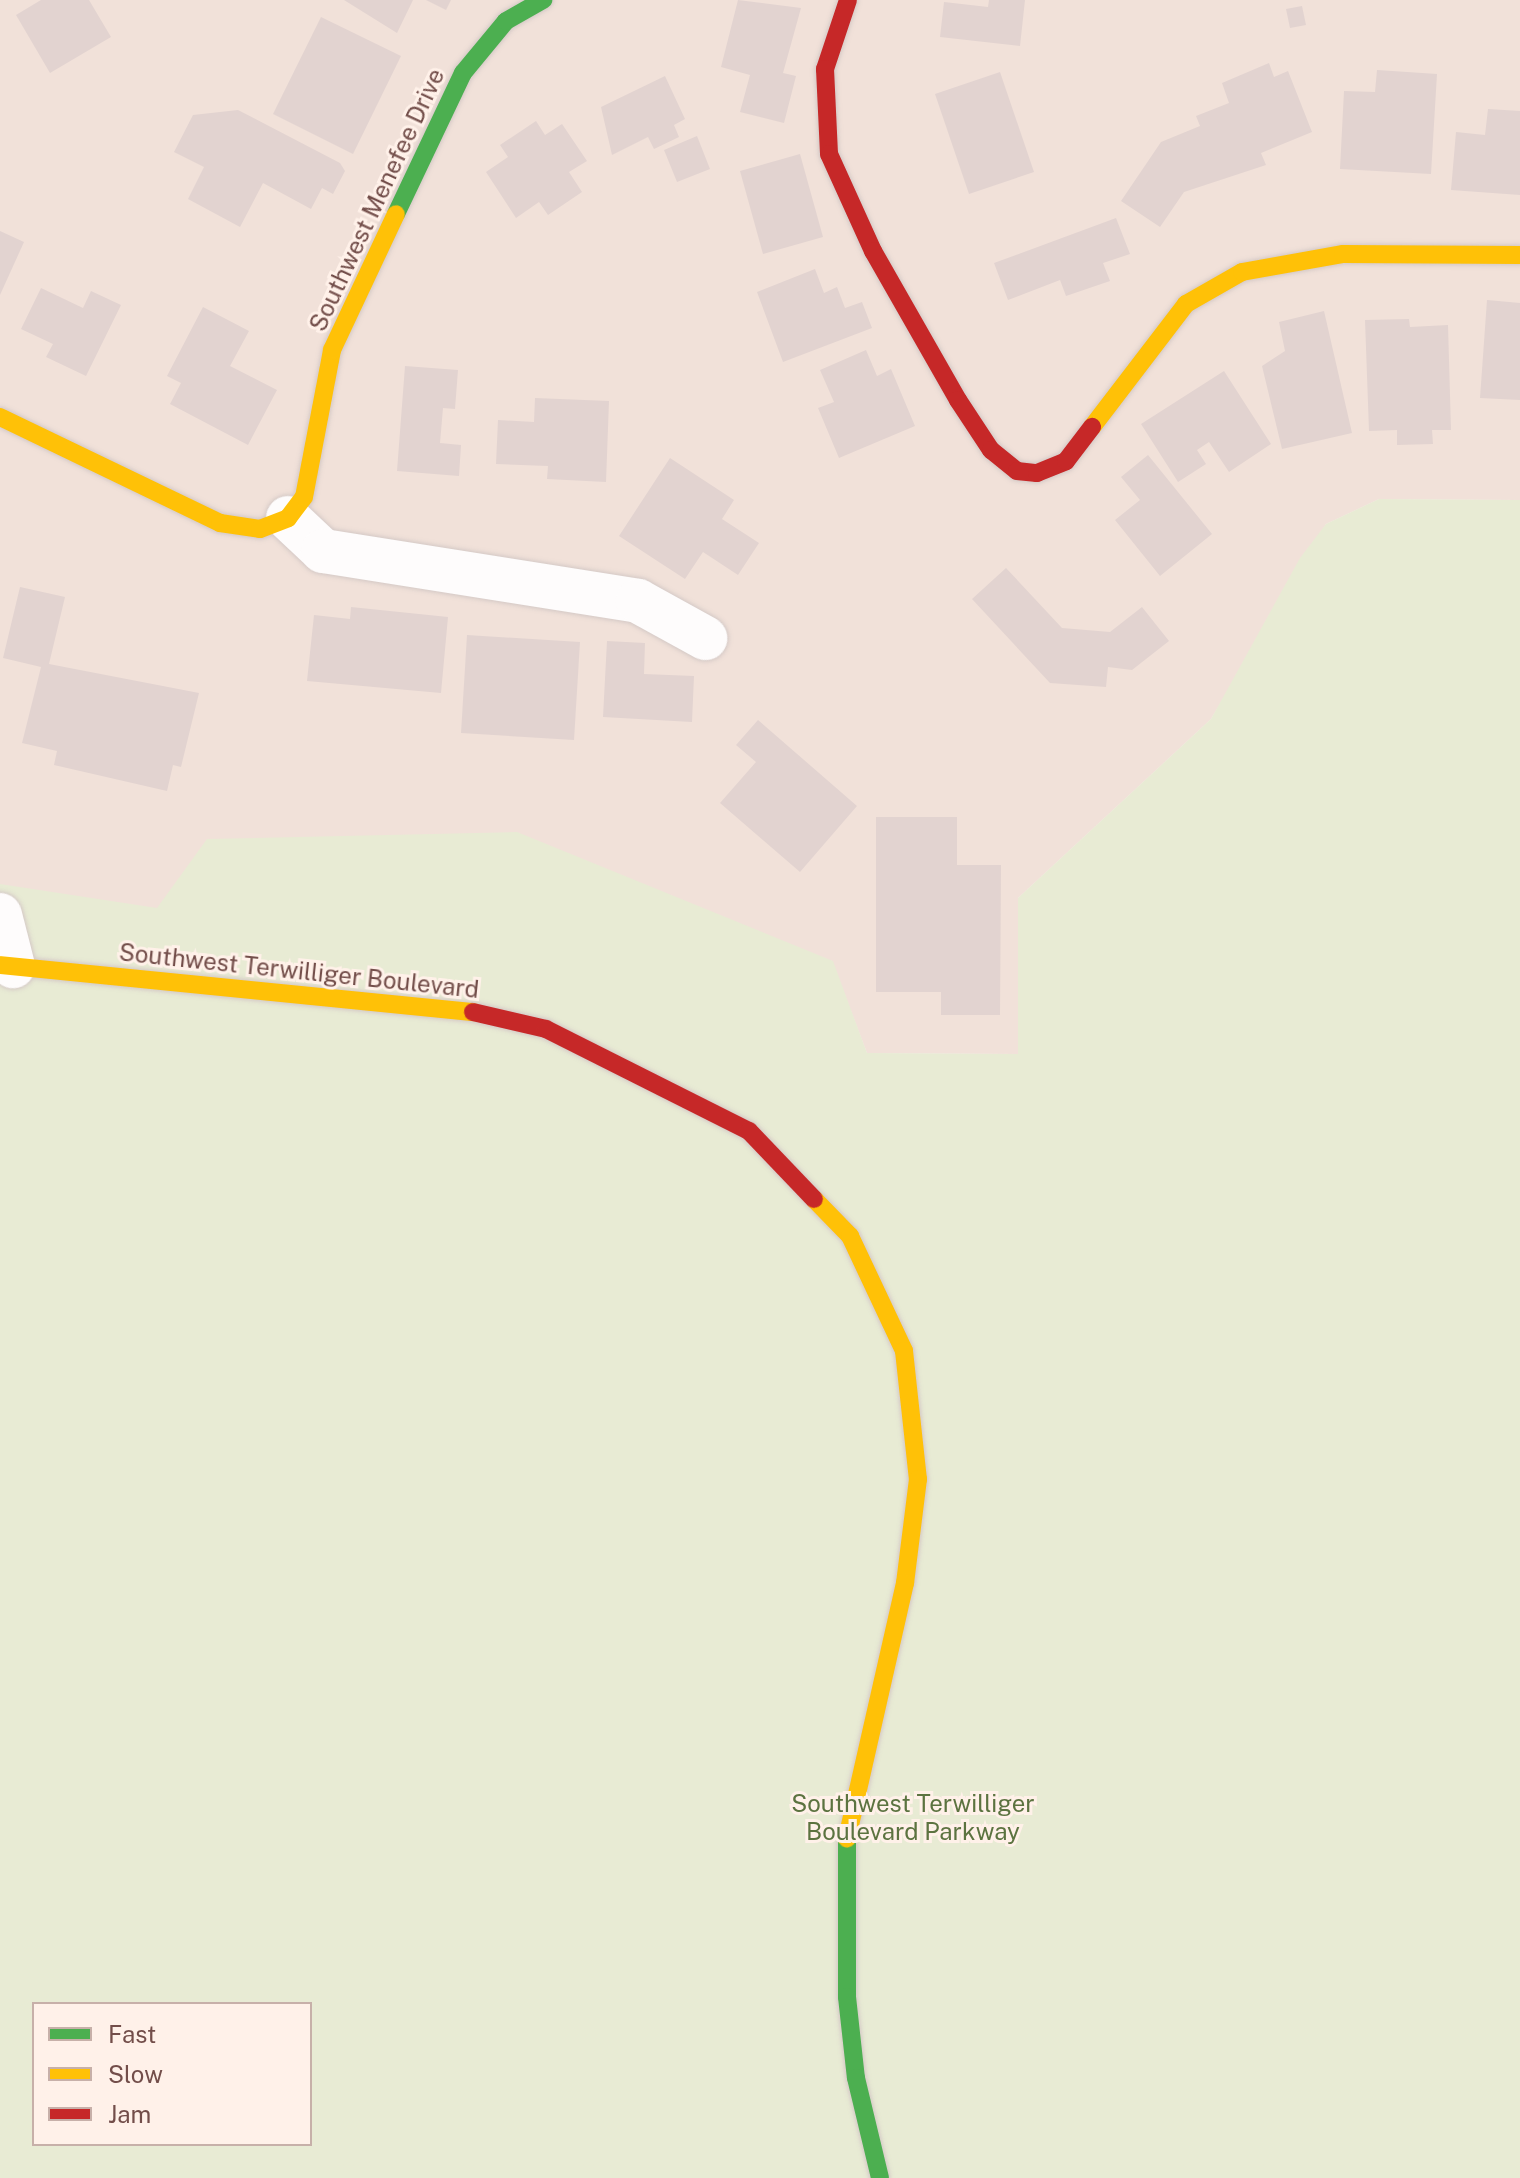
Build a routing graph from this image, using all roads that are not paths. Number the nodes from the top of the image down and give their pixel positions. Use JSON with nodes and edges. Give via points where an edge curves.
{"nodes":[{"id":1,"x":543,"y":0,"type":"edge"},
{"id":2,"x":848,"y":0,"type":"edge"},
{"id":3,"x":1520,"y":255,"type":"edge"},
{"id":4,"x":0,"y":417,"type":"edge"},
{"id":5,"x":288,"y":518,"type":"junction"},
{"id":6,"x":705,"y":638,"type":"dead end"},
{"id":7,"x":0,"y":915,"type":"edge"},
{"id":8,"x":6,"y":965,"type":"edge"},
{"id":9,"x":880,"y":2178,"type":"edge"}],
"edges":[{"from":1,"to":5,"type":"street","name":"Southwest Menefee Drive","via":[[506,21],[463,73],[332,350],[304,497]]},
{"from":2,"to":3,"type":"street","via":[[825,69],[829,154],[873,251],[958,400],[991,450],[1017,471],[1037,473],[1066,461],[1186,304],[1242,272],[1343,254]]},
{"from":4,"to":5,"type":"street","via":[[220,523],[260,529]]},
{"from":5,"to":6,"type":"street","via":[[323,551],[638,601]]},
{"from":7,"to":8,"type":"street"},
{"from":8,"to":9,"type":"street","name":"Southwest Terwilliger Boulevard","via":[[441,1005],[546,1029],[749,1131],[850,1236],[873,1270],[904,1351],[918,1479],[905,1583],[846,1845],[847,1997],[856,2078]]}]}
